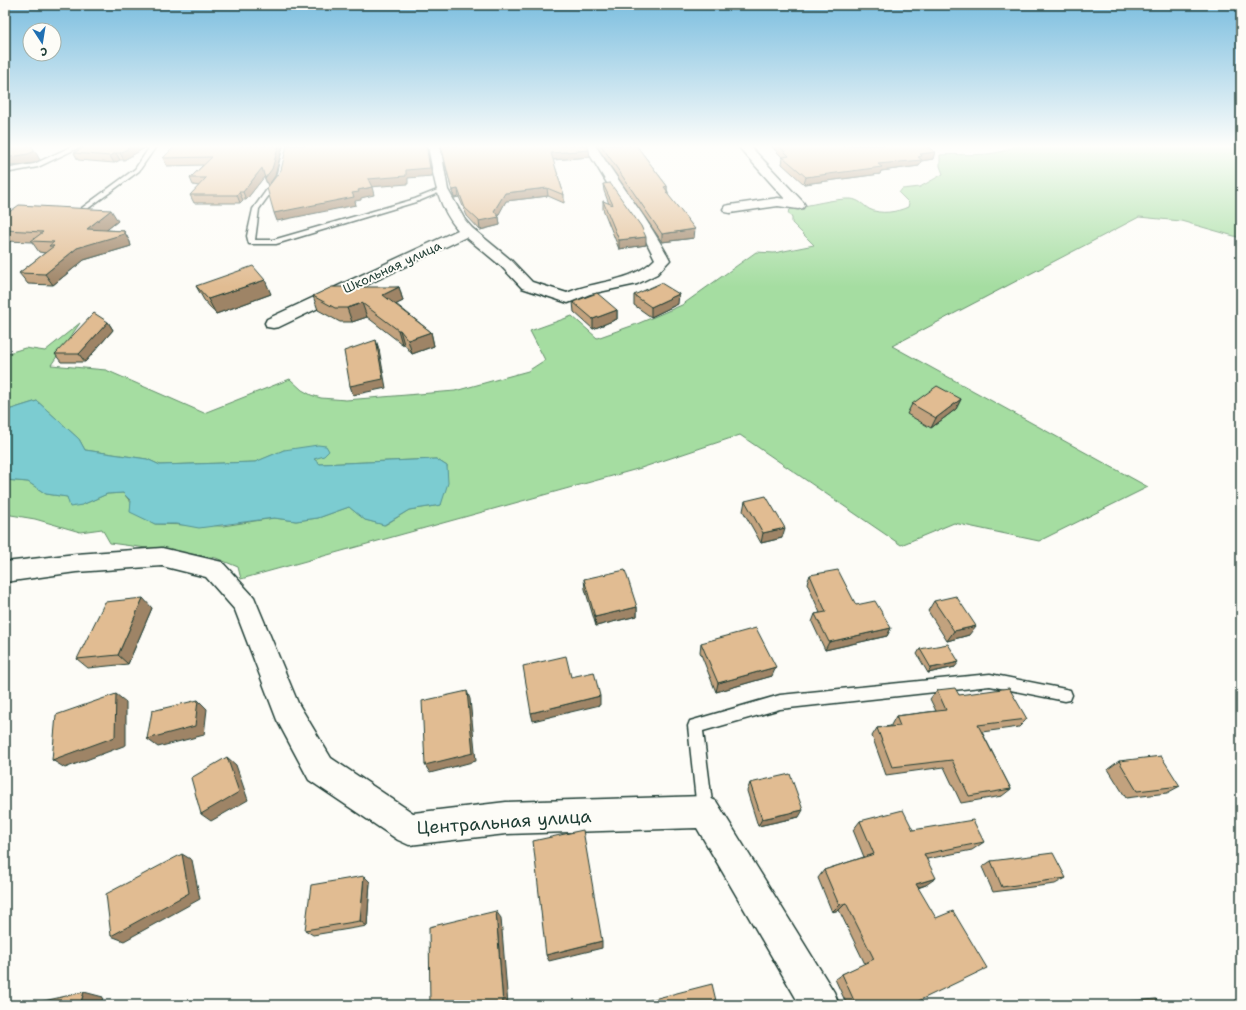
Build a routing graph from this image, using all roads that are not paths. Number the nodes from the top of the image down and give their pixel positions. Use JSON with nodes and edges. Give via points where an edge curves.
{"nodes":[{"id":1,"x":107,"y":192,"type":"edge"},
{"id":2,"x":268,"y":192,"type":"edge"},
{"id":3,"x":437,"y":192,"type":"edge"},
{"id":4,"x":443,"y":192,"type":"edge"},
{"id":5,"x":619,"y":192,"type":"edge"},
{"id":6,"x":786,"y":192,"type":"edge"},
{"id":7,"x":730,"y":209,"type":"dead end"},
{"id":8,"x":73,"y":217,"type":"edge"},
{"id":9,"x":467,"y":231,"type":"junction"},
{"id":10,"x":273,"y":323,"type":"dead end"},
{"id":11,"x":5,"y":572,"type":"edge"},
{"id":12,"x":1065,"y":695,"type":"dead end"},
{"id":13,"x":705,"y":812,"type":"junction"},
{"id":14,"x":821,"y":1005,"type":"edge"}],
"edges":[{"from":1,"to":8,"type":"lane"},
{"from":2,"to":3,"type":"lane","via":[[256,209],[252,242],[273,242]]},
{"from":4,"to":9,"type":"street","via":[[453,213]]},
{"from":5,"to":9,"type":"street","via":[[649,233],[663,260],[652,271],[632,281],[587,290],[568,298],[527,285],[506,263]]},
{"from":6,"to":7,"type":"street","via":[[798,205],[778,202]]},
{"from":9,"to":10,"type":"street","name":"Школьная улица"},
{"from":11,"to":13,"type":"street","name":"Центральная улица","via":[[76,563],[162,557],[214,569],[246,604],[287,711],[320,769],[409,829],[506,818]]},
{"from":12,"to":13,"type":"lane","via":[[990,680],[780,702],[695,726]]},
{"from":13,"to":14,"type":"street"}]}
